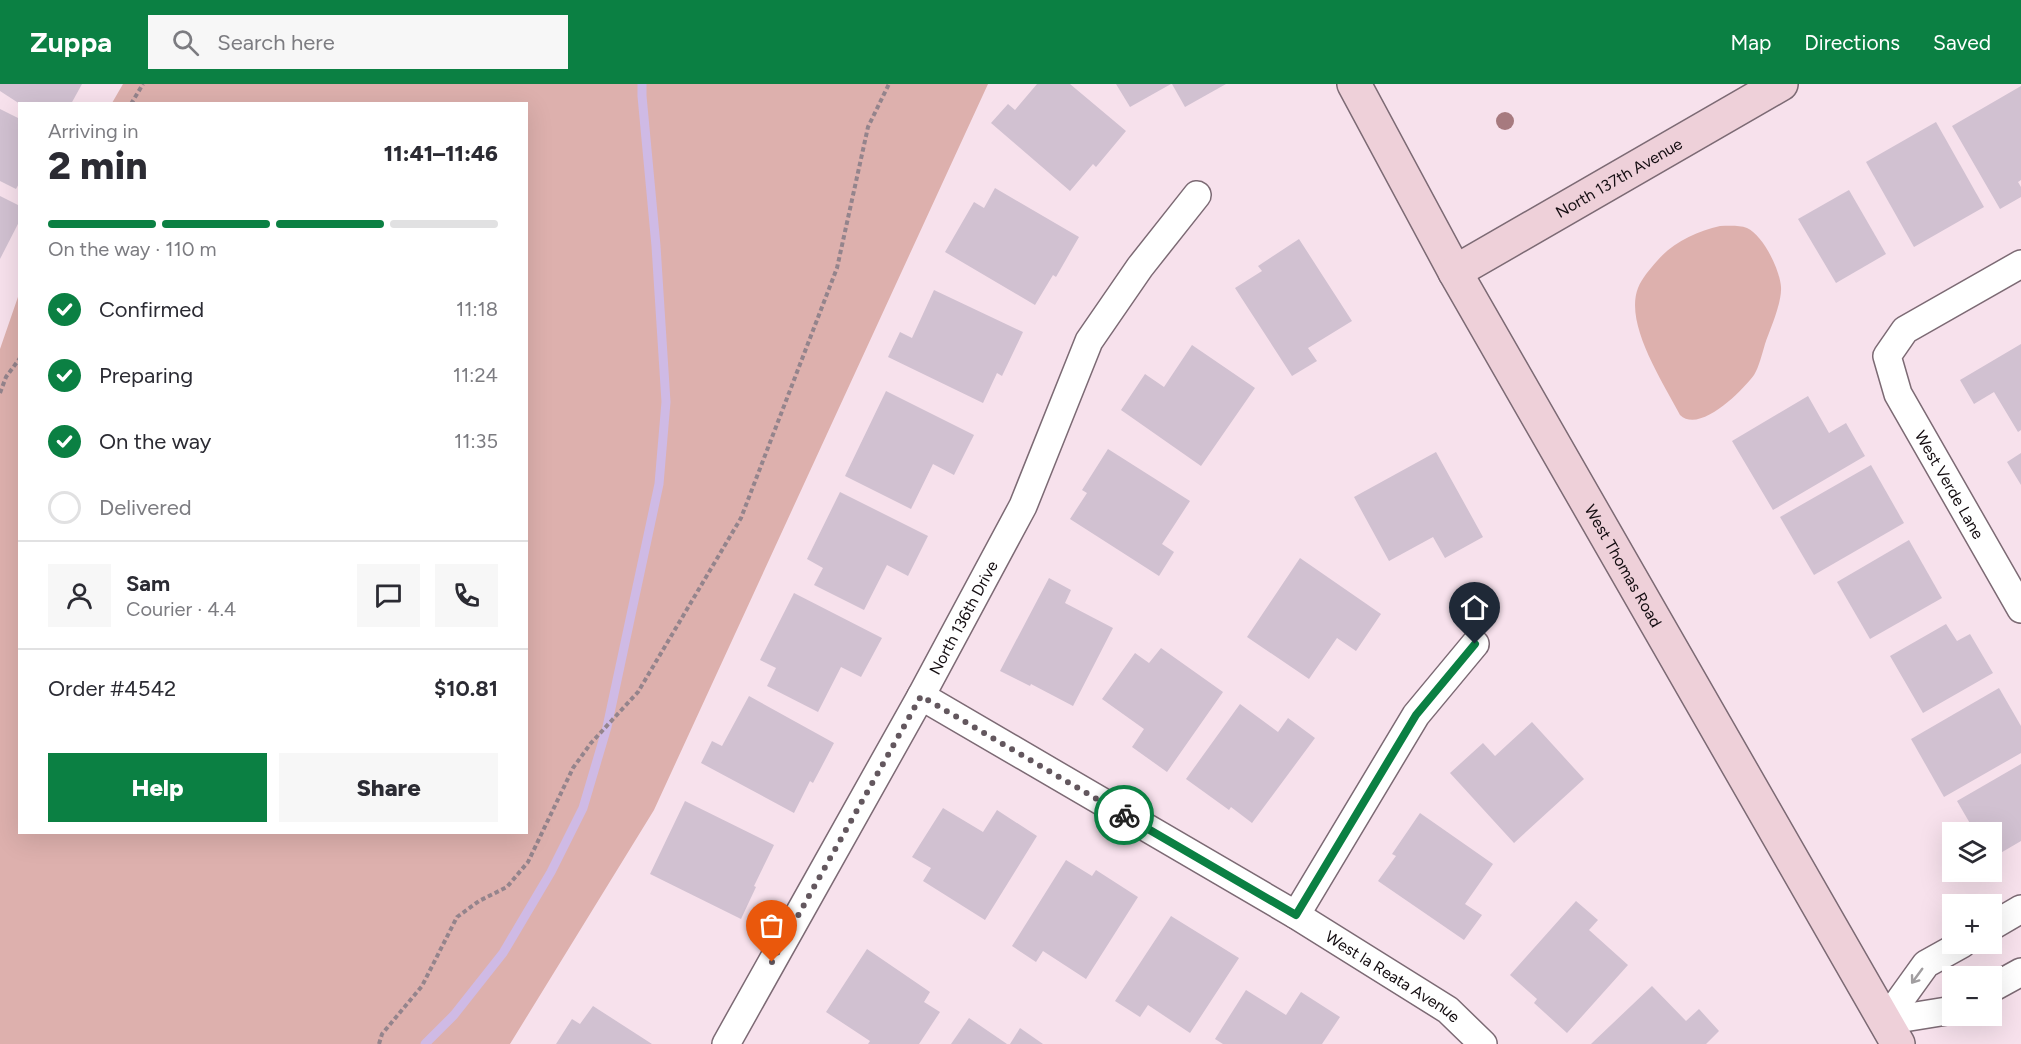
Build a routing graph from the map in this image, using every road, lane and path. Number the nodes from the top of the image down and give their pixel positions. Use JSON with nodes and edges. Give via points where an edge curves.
{"nodes":[{"id":1,"x":143,"y":84,"type":"edge"},
{"id":2,"x":889,"y":84,"type":"edge"},
{"id":3,"x":1354,"y":84,"type":"edge"},
{"id":4,"x":1781,"y":84,"type":"edge"},
{"id":5,"x":132,"y":102,"type":"edge"},
{"id":6,"x":1197,"y":195,"type":"dead end"},
{"id":7,"x":2021,"y":264,"type":"edge"},
{"id":8,"x":1455,"y":272,"type":"junction"},
{"id":9,"x":18,"y":361,"type":"edge"},
{"id":10,"x":0,"y":393,"type":"edge"},
{"id":11,"x":2021,"y":609,"type":"edge"},
{"id":12,"x":1475,"y":644,"type":"dead end"},
{"id":13,"x":921,"y":696,"type":"junction"},
{"id":14,"x":2021,"y":909,"type":"edge"},
{"id":15,"x":1296,"y":915,"type":"junction"},
{"id":16,"x":2002,"y":920,"type":"edge"},
{"id":17,"x":1944,"y":954,"type":"edge"},
{"id":18,"x":2021,"y":972,"type":"edge"},
{"id":19,"x":2002,"y":982,"type":"edge"},
{"id":20,"x":1942,"y":1014,"type":"edge"},
{"id":21,"x":1891,"y":1033,"type":"edge"},
{"id":22,"x":379,"y":1044,"type":"edge"},
{"id":23,"x":726,"y":1044,"type":"edge"},
{"id":24,"x":1483,"y":1044,"type":"edge"}],
"edges":[{"from":1,"to":5,"type":"path"},
{"from":2,"to":22,"type":"path","via":[[868,127],[837,268],[741,518],[638,692],[573,768],[528,862],[507,887],[457,917],[422,986],[382,1034]]},
{"from":3,"to":8,"type":"main road","name":"West Thomas Road"},
{"from":4,"to":8,"type":"main road","name":"North 137th Avenue"},
{"from":6,"to":13,"type":"street","name":"North 136th Drive","via":[[1140,267],[1089,341],[1023,506]]},
{"from":7,"to":11,"type":"street","name":"West Verde Lane","via":[[1905,330],[1887,356],[1898,394]]},
{"from":8,"to":21,"type":"main road","name":"West Thomas Road"},
{"from":9,"to":10,"type":"path"},
{"from":12,"to":15,"type":"street","via":[[1416,715]]},
{"from":13,"to":15,"type":"street","name":"West la Reata Avenue"},
{"from":13,"to":23,"type":"street","name":"North 136th Drive"},
{"from":14,"to":16,"type":"street"},
{"from":15,"to":24,"type":"street","name":"West la Reata Avenue","via":[[1448,1010]]},
{"from":17,"to":21,"type":"street","one_way":true,"via":[[1926,964]]},
{"from":18,"to":19,"type":"street"},
{"from":20,"to":21,"type":"street"}]}
